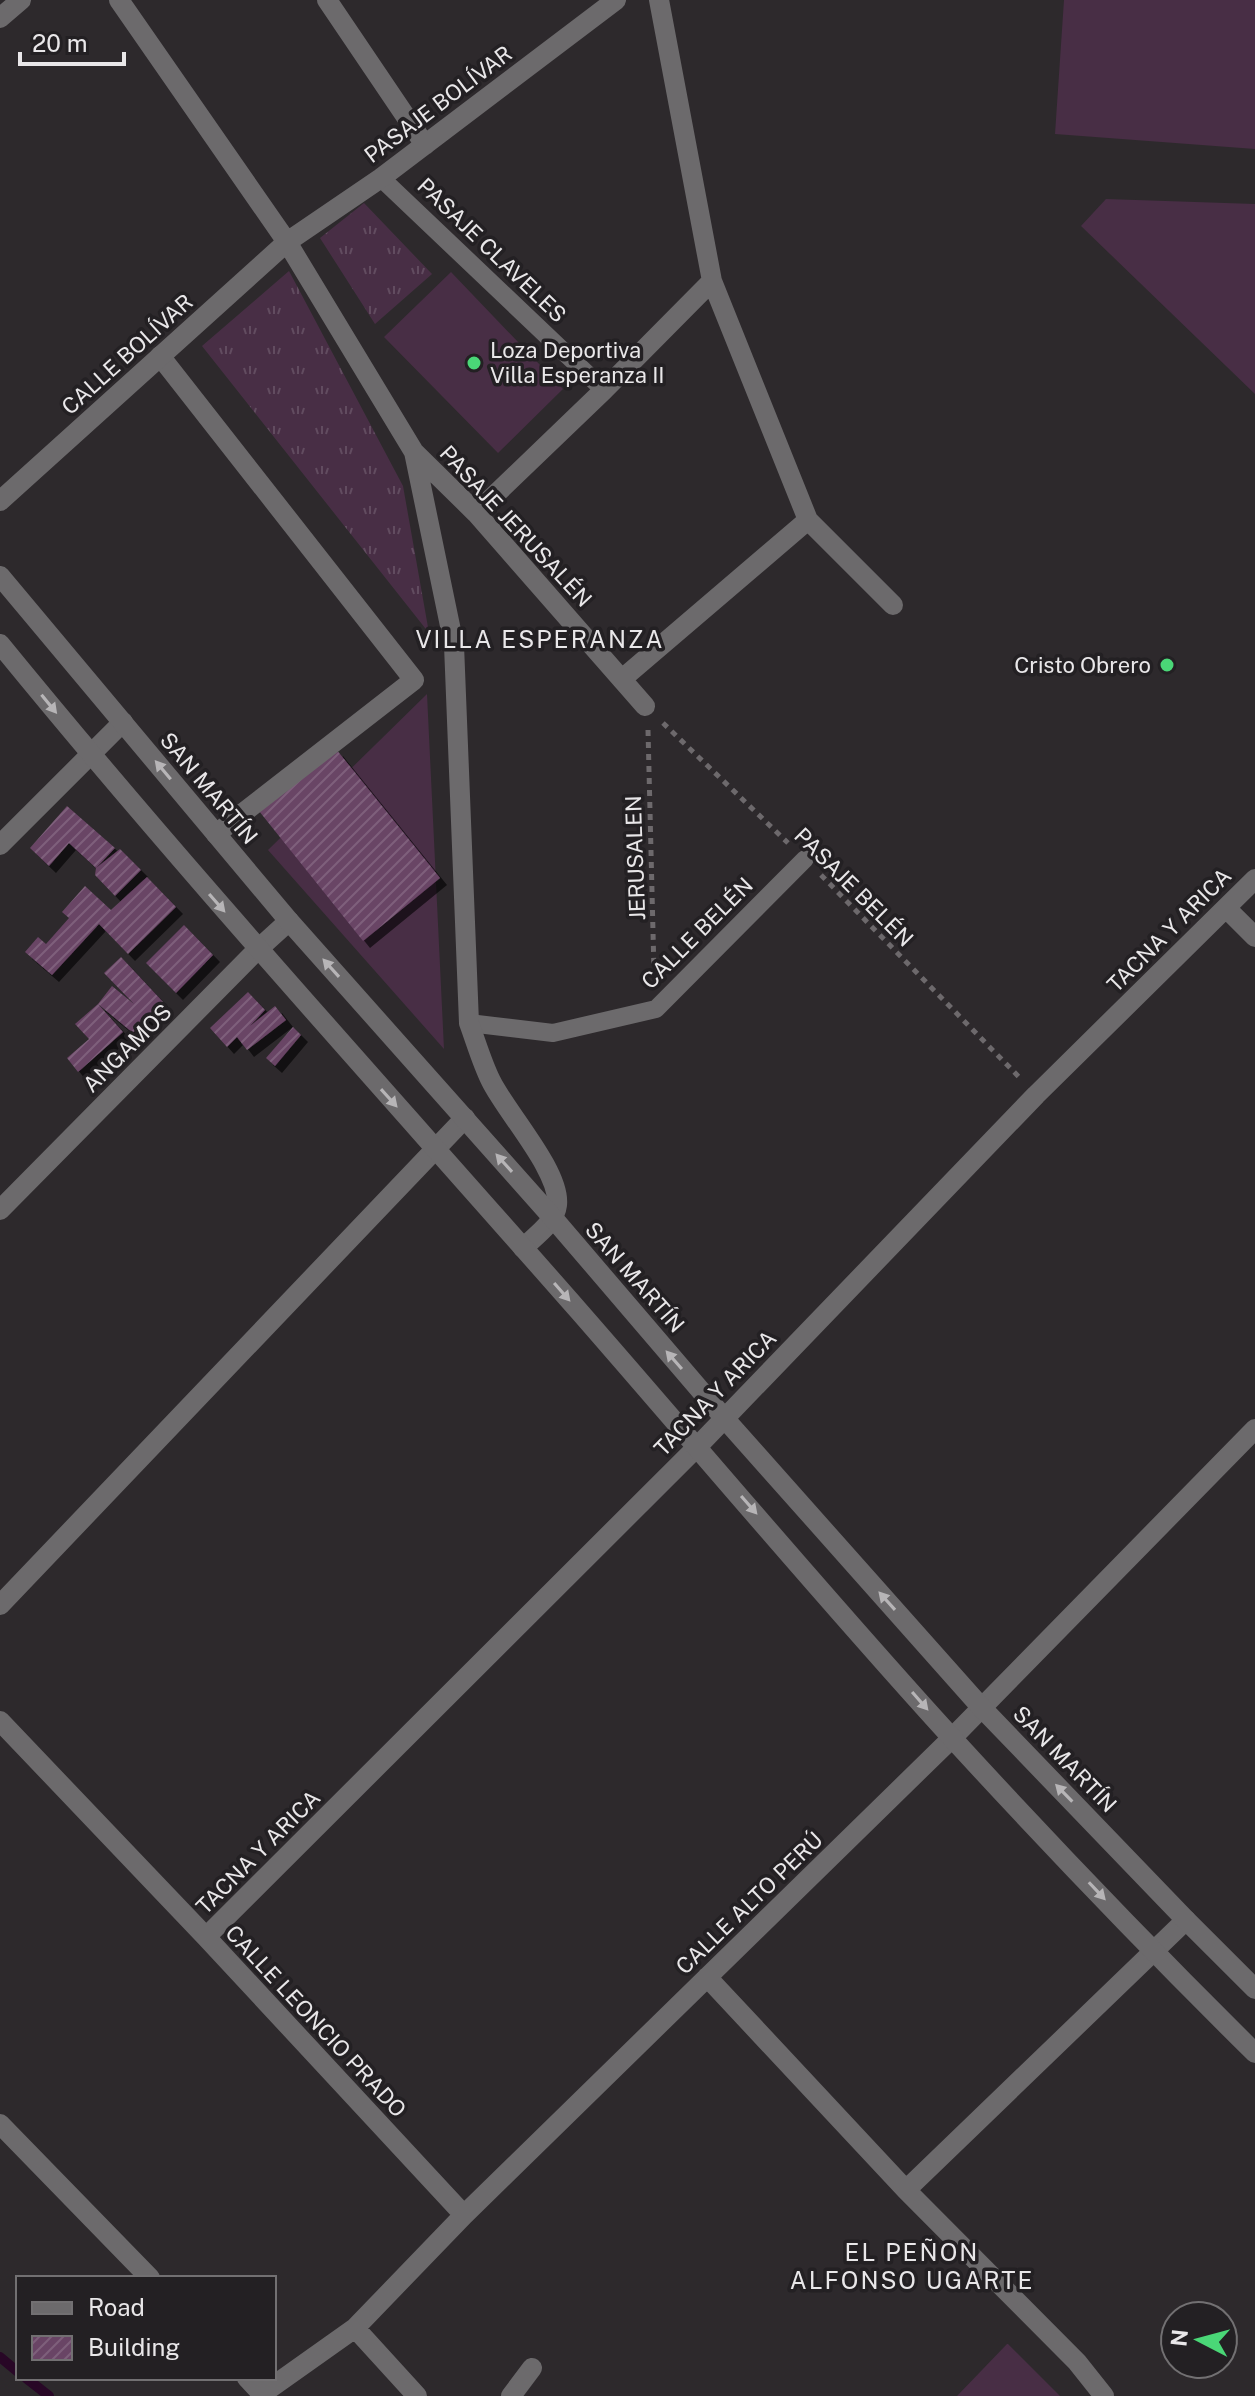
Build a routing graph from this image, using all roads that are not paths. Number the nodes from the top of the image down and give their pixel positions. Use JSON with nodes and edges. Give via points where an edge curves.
{"nodes":[{"id":1,"x":21,"y":0,"type":"edge"},
{"id":2,"x":119,"y":0,"type":"edge"},
{"id":3,"x":327,"y":0,"type":"edge"},
{"id":4,"x":616,"y":0,"type":"edge"},
{"id":5,"x":659,"y":0,"type":"edge"},
{"id":6,"x":0,"y":18,"type":"edge"},
{"id":7,"x":425,"y":145,"type":"junction"},
{"id":8,"x":381,"y":178,"type":"junction"},
{"id":9,"x":287,"y":242,"type":"junction"},
{"id":10,"x":712,"y":281,"type":"junction"},
{"id":11,"x":160,"y":356,"type":"junction"},
{"id":12,"x":604,"y":390,"type":"junction"},
{"id":13,"x":414,"y":452,"type":"junction"},
{"id":14,"x":0,"y":501,"type":"edge"},
{"id":15,"x":476,"y":513,"type":"junction"},
{"id":16,"x":808,"y":520,"type":"junction"},
{"id":17,"x":0,"y":576,"type":"edge"},
{"id":18,"x":893,"y":605,"type":"dead end"},
{"id":19,"x":0,"y":644,"type":"edge"},
{"id":20,"x":622,"y":679,"type":"junction"},
{"id":21,"x":645,"y":706,"type":"road end"},
{"id":22,"x":123,"y":722,"type":"junction"},
{"id":23,"x":91,"y":755,"type":"junction"},
{"id":24,"x":216,"y":834,"type":"junction"},
{"id":25,"x":0,"y":845,"type":"edge"},
{"id":26,"x":805,"y":859,"type":"road end"},
{"id":27,"x":1255,"y":880,"type":"edge"},
{"id":28,"x":1226,"y":908,"type":"junction"},
{"id":29,"x":289,"y":921,"type":"junction"},
{"id":30,"x":1255,"y":937,"type":"edge"},
{"id":31,"x":257,"y":950,"type":"junction"},
{"id":32,"x":469,"y":1023,"type":"junction"},
{"id":33,"x":465,"y":1118,"type":"junction"},
{"id":34,"x":435,"y":1149,"type":"junction"},
{"id":35,"x":0,"y":1210,"type":"edge"},
{"id":36,"x":553,"y":1218,"type":"junction"},
{"id":37,"x":523,"y":1248,"type":"junction"},
{"id":38,"x":725,"y":1419,"type":"junction"},
{"id":39,"x":1255,"y":1429,"type":"edge"},
{"id":40,"x":697,"y":1447,"type":"junction"},
{"id":41,"x":0,"y":1605,"type":"edge"},
{"id":42,"x":981,"y":1707,"type":"junction"},
{"id":43,"x":0,"y":1721,"type":"edge"},
{"id":44,"x":952,"y":1738,"type":"junction"},
{"id":45,"x":1186,"y":1920,"type":"junction"},
{"id":46,"x":206,"y":1937,"type":"junction"},
{"id":47,"x":1154,"y":1951,"type":"junction"},
{"id":48,"x":707,"y":1977,"type":"junction"},
{"id":49,"x":1255,"y":1989,"type":"edge"},
{"id":50,"x":1253,"y":2047,"type":"edge"},
{"id":51,"x":0,"y":2124,"type":"edge"},
{"id":52,"x":906,"y":2190,"type":"junction"},
{"id":53,"x":464,"y":2215,"type":"junction"},
{"id":54,"x":148,"y":2276,"type":"edge"},
{"id":55,"x":355,"y":2328,"type":"junction"},
{"id":56,"x":532,"y":2368,"type":"dead end"},
{"id":57,"x":249,"y":2380,"type":"edge"},
{"id":58,"x":417,"y":2396,"type":"edge"},
{"id":59,"x":511,"y":2396,"type":"edge"},
{"id":60,"x":1104,"y":2396,"type":"edge"}],
"edges":[{"from":1,"to":6,"type":"street"},
{"from":2,"to":9,"type":"street"},
{"from":3,"to":7,"type":"street"},
{"from":4,"to":7,"type":"street","name":"PASAJE BOLÍVAR"},
{"from":5,"to":10,"type":"street"},
{"from":7,"to":8,"type":"street","name":"PASAJE BOLÍVAR"},
{"from":8,"to":9,"type":"street","name":"PASAJE BOLÍVAR"},
{"from":8,"to":12,"type":"lane","name":"PASAJE CLAVELES"},
{"from":9,"to":11,"type":"street","name":"CALLE BOLÍVAR"},
{"from":9,"to":13,"type":"street"},
{"from":10,"to":12,"type":"street"},
{"from":10,"to":16,"type":"street"},
{"from":11,"to":14,"type":"street","name":"CALLE BOLÍVAR"},
{"from":11,"to":24,"type":"street","via":[[414,680]]},
{"from":12,"to":15,"type":"street"},
{"from":13,"to":15,"type":"street","name":"PASAJE JERUSALÉN"},
{"from":13,"to":32,"type":"street","via":[[454,645]]},
{"from":15,"to":20,"type":"street","name":"PASAJE JERUSALÉN"},
{"from":16,"to":18,"type":"street"},
{"from":16,"to":20,"type":"street"},
{"from":17,"to":22,"type":"street","name":"SAN MARTÍN"},
{"from":19,"to":23,"type":"street","one_way":true},
{"from":20,"to":21,"type":"street","name":"PASAJE JERUSALÉN"},
{"from":22,"to":23,"type":"street"},
{"from":24,"to":22,"type":"street","name":"SAN MARTÍN","one_way":true},
{"from":23,"to":25,"type":"street"},
{"from":23,"to":31,"type":"street","one_way":true},
{"from":24,"to":29,"type":"street","name":"SAN MARTÍN"},
{"from":26,"to":32,"type":"lane","name":"CALLE BELÉN","via":[[656,1009],[553,1033]]},
{"from":27,"to":28,"type":"street","name":"TACNA Y ARICA"},
{"from":28,"to":30,"type":"street"},
{"from":28,"to":38,"type":"street","name":"TACNA Y ARICA","via":[[1036,1095]]},
{"from":29,"to":31,"type":"street","name":"ANGAMOS"},
{"from":33,"to":29,"type":"street","name":"SAN MARTÍN","one_way":true},
{"from":31,"to":34,"type":"street","one_way":true},
{"from":31,"to":35,"type":"street","name":"ANGAMOS"},
{"from":32,"to":36,"type":"street","via":[[491,1082],[554,1186],[558,1203]]},
{"from":33,"to":34,"type":"street"},
{"from":36,"to":33,"type":"street","name":"SAN MARTÍN","one_way":true},
{"from":34,"to":37,"type":"street"},
{"from":34,"to":41,"type":"street"},
{"from":36,"to":37,"type":"street"},
{"from":38,"to":36,"type":"street","name":"SAN MARTÍN","one_way":true},
{"from":37,"to":40,"type":"street","one_way":true},
{"from":38,"to":40,"type":"street","name":"TACNA Y ARICA"},
{"from":42,"to":38,"type":"street","name":"SAN MARTÍN","one_way":true},
{"from":39,"to":42,"type":"street","name":"CALLE ALTO PERÚ"},
{"from":40,"to":44,"type":"street","one_way":true},
{"from":40,"to":46,"type":"street","name":"TACNA Y ARICA"},
{"from":42,"to":44,"type":"street","name":"CALLE ALTO PERÚ"},
{"from":45,"to":42,"type":"street","name":"SAN MARTÍN","one_way":true},
{"from":43,"to":46,"type":"street","name":"CALLE LEONCIO PRADO"},
{"from":44,"to":47,"type":"street","one_way":true},
{"from":44,"to":48,"type":"street","name":"CALLE ALTO PERÚ"},
{"from":45,"to":47,"type":"street"},
{"from":45,"to":49,"type":"street","name":"SAN MARTÍN"},
{"from":46,"to":53,"type":"street","name":"CALLE LEONCIO PRADO"},
{"from":47,"to":50,"type":"street"},
{"from":47,"to":52,"type":"street"},
{"from":48,"to":52,"type":"street"},
{"from":48,"to":53,"type":"street","name":"CALLE ALTO PERÚ"},
{"from":51,"to":54,"type":"street"},
{"from":52,"to":60,"type":"street","via":[[1077,2362]]},
{"from":53,"to":55,"type":"street","name":"CALLE ALTO PERÚ"},
{"from":55,"to":57,"type":"street","name":"CALLE ALTO PERÚ","via":[[262,2394]]},
{"from":55,"to":58,"type":"street"},
{"from":56,"to":59,"type":"street"}]}
